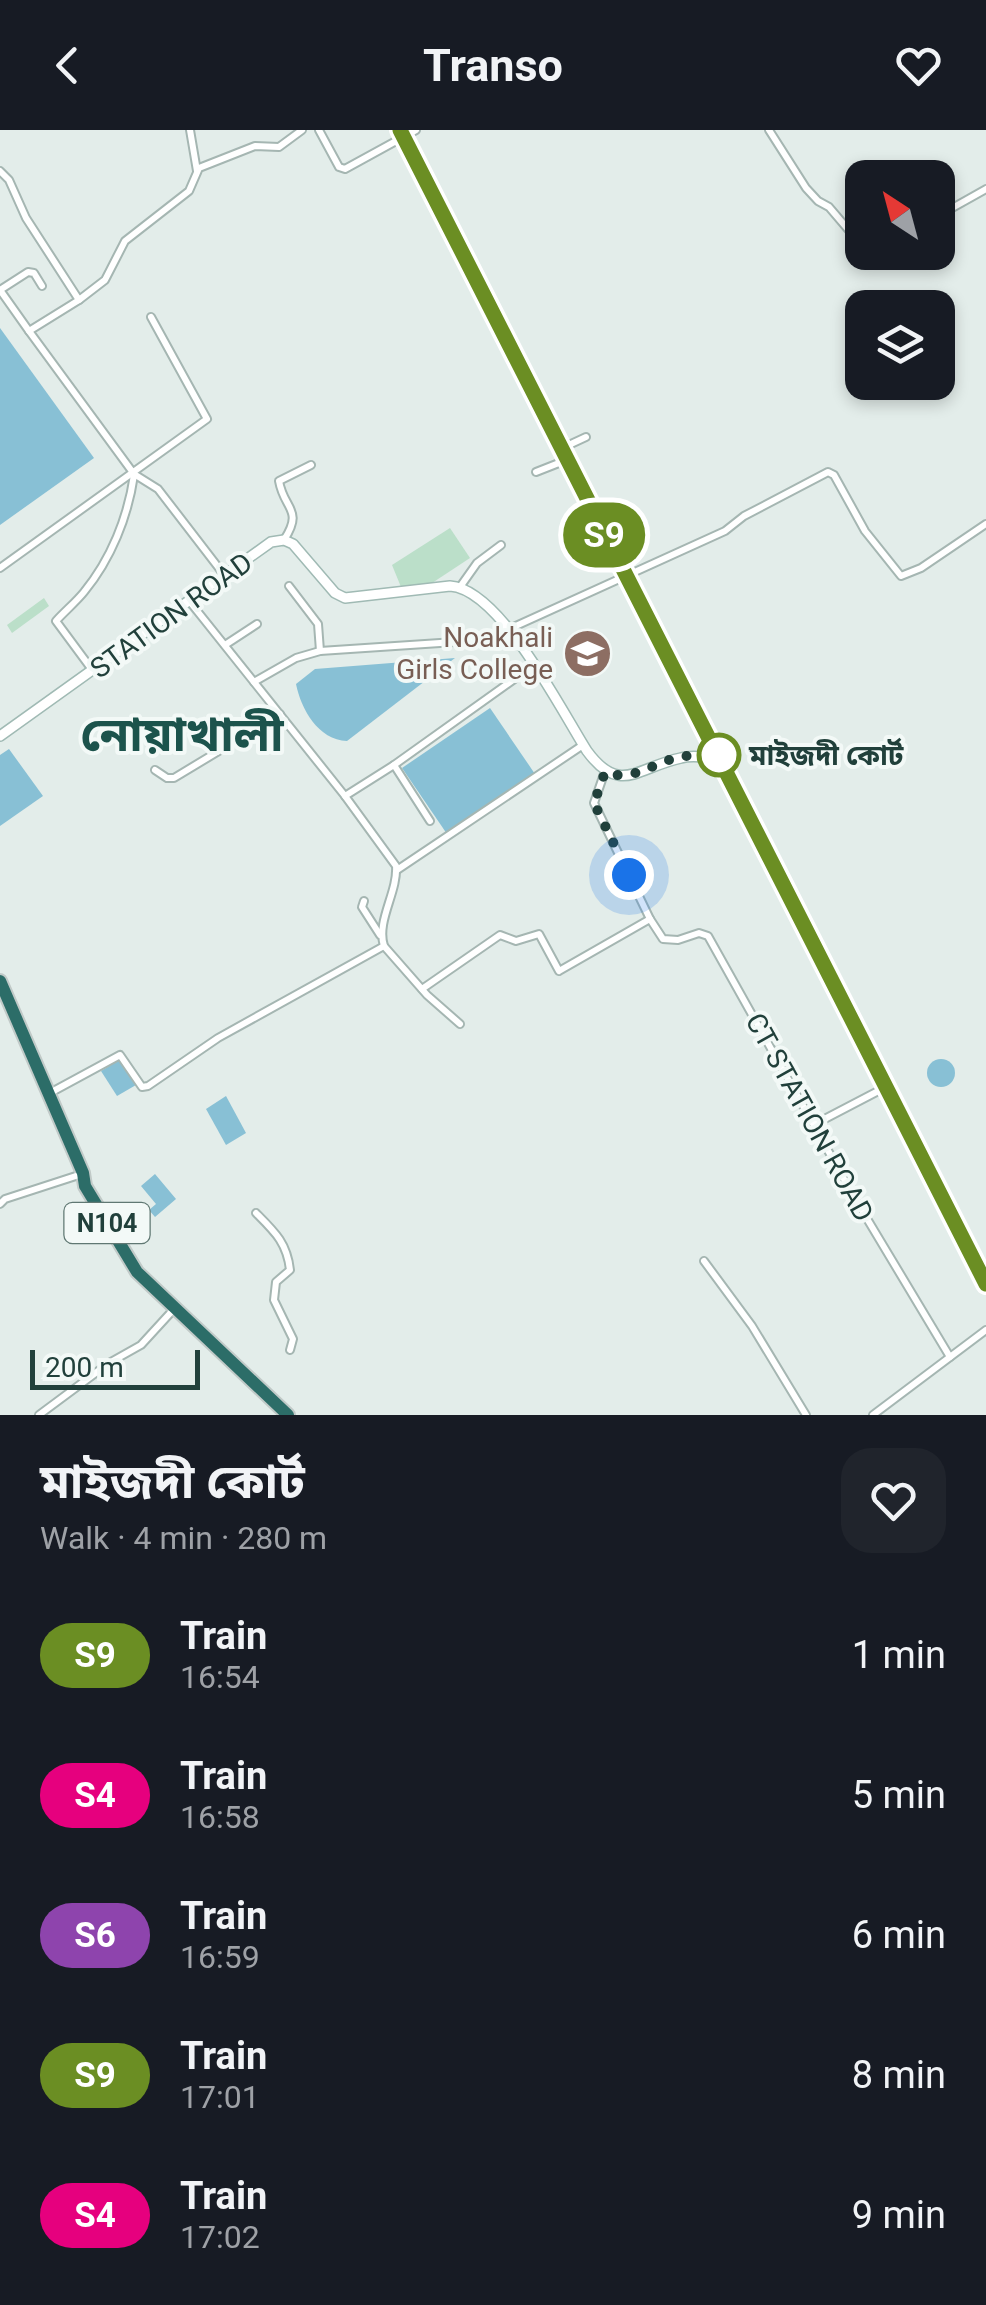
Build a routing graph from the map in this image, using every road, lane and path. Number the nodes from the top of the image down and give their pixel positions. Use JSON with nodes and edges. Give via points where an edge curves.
{"nodes":[{"id":1,"x":190,"y":130,"type":"edge"},
{"id":2,"x":302,"y":130,"type":"edge"},
{"id":3,"x":319,"y":130,"type":"edge"},
{"id":4,"x":396,"y":130,"type":"edge"},
{"id":5,"x":416,"y":130,"type":"edge"},
{"id":6,"x":769,"y":130,"type":"edge"},
{"id":7,"x":400,"y":139,"type":"junction"},
{"id":8,"x":0,"y":171,"type":"edge"},
{"id":9,"x":197,"y":172,"type":"junction"},
{"id":10,"x":986,"y":189,"type":"edge"},
{"id":11,"x":955,"y":206,"type":"edge"},
{"id":12,"x":845,"y":225,"type":"edge"},
{"id":13,"x":42,"y":286,"type":"dead end"},
{"id":14,"x":0,"y":290,"type":"edge"},
{"id":15,"x":79,"y":300,"type":"junction"},
{"id":16,"x":152,"y":317,"type":"dead end"},
{"id":17,"x":29,"y":331,"type":"junction"},
{"id":18,"x":586,"y":437,"type":"dead end"},
{"id":19,"x":558,"y":450,"type":"junction"},
{"id":20,"x":564,"y":461,"type":"junction"},
{"id":21,"x":311,"y":466,"type":"dead end"},
{"id":22,"x":536,"y":472,"type":"dead end"},
{"id":23,"x":134,"y":474,"type":"junction"},
{"id":24,"x":986,"y":524,"type":"edge"},
{"id":25,"x":284,"y":540,"type":"junction"},
{"id":26,"x":500,"y":545,"type":"dead end"},
{"id":27,"x":0,"y":568,"type":"edge"},
{"id":28,"x":225,"y":576,"type":"junction"},
{"id":29,"x":621,"y":576,"type":"junction"},
{"id":30,"x":289,"y":586,"type":"dead end"},
{"id":31,"x":460,"y":587,"type":"junction"},
{"id":32,"x":190,"y":602,"type":"junction"},
{"id":33,"x":256,"y":624,"type":"dead end"},
{"id":34,"x":508,"y":628,"type":"junction"},
{"id":35,"x":225,"y":645,"type":"junction"},
{"id":36,"x":320,"y":651,"type":"junction"},
{"id":37,"x":534,"y":664,"type":"junction"},
{"id":38,"x":93,"y":671,"type":"junction"},
{"id":39,"x":254,"y":682,"type":"junction"},
{"id":40,"x":280,"y":714,"type":"junction"},
{"id":41,"x":0,"y":736,"type":"edge"},
{"id":42,"x":583,"y":745,"type":"junction"},
{"id":43,"x":714,"y":758,"type":"junction"},
{"id":44,"x":394,"y":764,"type":"junction"},
{"id":45,"x":155,"y":770,"type":"dead end"},
{"id":46,"x":605,"y":772,"type":"junction"},
{"id":47,"x":344,"y":796,"type":"junction"},
{"id":48,"x":430,"y":821,"type":"dead end"},
{"id":49,"x":397,"y":870,"type":"junction"},
{"id":50,"x":364,"y":901,"type":"dead end"},
{"id":51,"x":650,"y":918,"type":"junction"},
{"id":52,"x":381,"y":936,"type":"junction"},
{"id":53,"x":380,"y":947,"type":"junction"},
{"id":54,"x":0,"y":982,"type":"edge"},
{"id":55,"x":422,"y":989,"type":"junction"},
{"id":56,"x":460,"y":1024,"type":"dead end"},
{"id":57,"x":884,"y":1088,"type":"junction"},
{"id":58,"x":48,"y":1094,"type":"junction"},
{"id":59,"x":815,"y":1124,"type":"junction"},
{"id":60,"x":83,"y":1173,"type":"junction"},
{"id":61,"x":0,"y":1204,"type":"edge"},
{"id":62,"x":256,"y":1213,"type":"dead end"},
{"id":63,"x":704,"y":1260,"type":"dead end"},
{"id":64,"x":986,"y":1289,"type":"edge"},
{"id":65,"x":175,"y":1308,"type":"junction"},
{"id":66,"x":986,"y":1330,"type":"edge"},
{"id":67,"x":290,"y":1350,"type":"dead end"},
{"id":68,"x":950,"y":1357,"type":"junction"},
{"id":69,"x":39,"y":1415,"type":"edge"},
{"id":70,"x":288,"y":1415,"type":"edge"},
{"id":71,"x":806,"y":1415,"type":"edge"},
{"id":72,"x":873,"y":1415,"type":"edge"}],
"edges":[{"from":1,"to":9,"type":"street"},
{"from":2,"to":9,"type":"street","via":[[279,147],[255,146]]},
{"from":3,"to":7,"type":"street","via":[[346,169]]},
{"from":4,"to":7,"type":"street"},
{"from":5,"to":7,"type":"street"},
{"from":6,"to":12,"type":"street","via":[[806,188]]},
{"from":7,"to":19,"type":"street"},
{"from":8,"to":15,"type":"street"},
{"from":9,"to":15,"type":"street","via":[[189,191],[126,241],[105,280]]},
{"from":10,"to":11,"type":"street"},
{"from":13,"to":14,"type":"street","via":[[28,272]]},
{"from":14,"to":17,"type":"street"},
{"from":15,"to":17,"type":"street"},
{"from":16,"to":23,"type":"street","via":[[208,417]]},
{"from":17,"to":23,"type":"street"},
{"from":18,"to":19,"type":"street"},
{"from":19,"to":20,"type":"street"},
{"from":20,"to":22,"type":"street"},
{"from":20,"to":29,"type":"street"},
{"from":21,"to":25,"type":"street","via":[[279,481],[294,517]]},
{"from":23,"to":27,"type":"street"},
{"from":23,"to":28,"type":"street","via":[[158,490]]},
{"from":23,"to":38,"type":"street","via":[[113,549],[56,620]]},
{"from":24,"to":29,"type":"street","via":[[901,576],[828,472],[725,531]]},
{"from":25,"to":28,"type":"street","name":"STATION ROAD","via":[[271,542]]},
{"from":25,"to":31,"type":"street","name":"STATION ROAD","via":[[345,598]]},
{"from":26,"to":31,"type":"street"},
{"from":28,"to":32,"type":"street","name":"STATION ROAD"},
{"from":29,"to":34,"type":"street"},
{"from":29,"to":43,"type":"street"},
{"from":30,"to":36,"type":"street","via":[[318,624]]},
{"from":31,"to":34,"type":"street","via":[[480,597]]},
{"from":32,"to":35,"type":"street"},
{"from":32,"to":38,"type":"street","name":"STATION ROAD"},
{"from":33,"to":35,"type":"street"},
{"from":34,"to":36,"type":"street","via":[[485,640]]},
{"from":34,"to":37,"type":"street"},
{"from":35,"to":39,"type":"street"},
{"from":36,"to":39,"type":"street"},
{"from":37,"to":42,"type":"street"},
{"from":37,"to":44,"type":"street"},
{"from":38,"to":41,"type":"street","name":"STATION ROAD"},
{"from":39,"to":40,"type":"street"},
{"from":40,"to":45,"type":"street","via":[[174,778]]},
{"from":40,"to":47,"type":"street"},
{"from":42,"to":46,"type":"street"},
{"from":42,"to":49,"type":"street"},
{"from":43,"to":46,"type":"street","via":[[686,756],[625,777]]},
{"from":43,"to":57,"type":"street"},
{"from":44,"to":47,"type":"street"},
{"from":44,"to":48,"type":"street"},
{"from":46,"to":51,"type":"street","via":[[594,803]]},
{"from":47,"to":49,"type":"street"},
{"from":49,"to":52,"type":"street"},
{"from":50,"to":52,"type":"street"},
{"from":51,"to":55,"type":"street","via":[[559,971],[539,934],[516,941],[500,935]]},
{"from":51,"to":59,"type":"street","name":"CT STATION ROAD","via":[[663,939],[708,936]]},
{"from":52,"to":53,"type":"street"},
{"from":53,"to":55,"type":"street"},
{"from":53,"to":58,"type":"street","via":[[218,1038],[148,1086],[142,1087],[120,1054]]},
{"from":54,"to":58,"type":"highway","number":"N104"},
{"from":55,"to":56,"type":"street"},
{"from":57,"to":59,"type":"street"},
{"from":57,"to":64,"type":"street"},
{"from":58,"to":60,"type":"highway","number":"N104"},
{"from":59,"to":68,"type":"street","name":"CT STATION ROAD"},
{"from":60,"to":61,"type":"street"},
{"from":60,"to":65,"type":"highway","number":"N104","via":[[128,1261]]},
{"from":62,"to":67,"type":"street","via":[[283,1240],[288,1256],[290,1270],[276,1282],[274,1300],[293,1339]]},
{"from":63,"to":71,"type":"street"},
{"from":65,"to":69,"type":"street","via":[[141,1345]]},
{"from":65,"to":70,"type":"highway","number":"N104"},
{"from":66,"to":68,"type":"street"},
{"from":68,"to":72,"type":"street"}]}
